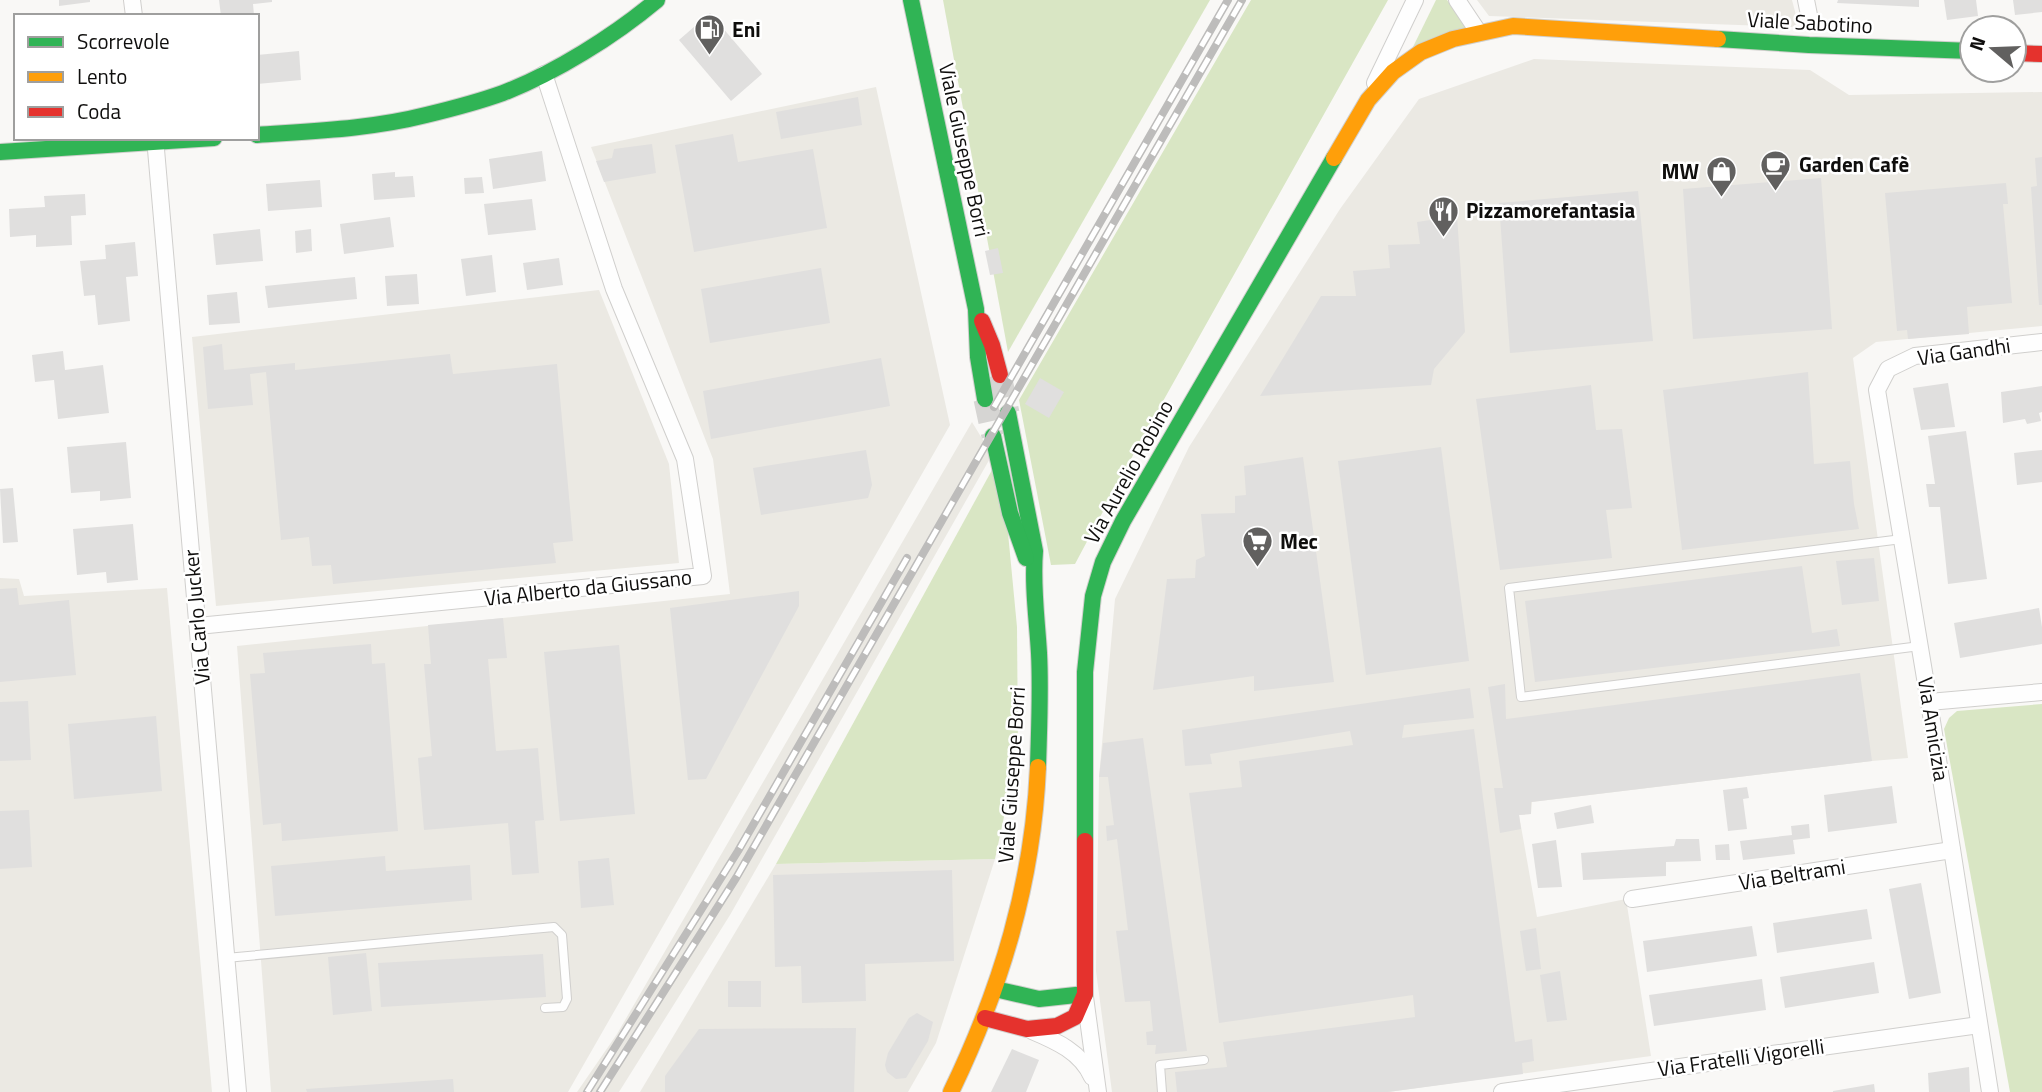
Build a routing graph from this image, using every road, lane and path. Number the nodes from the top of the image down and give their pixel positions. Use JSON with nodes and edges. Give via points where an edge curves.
{"nodes":[{"id":1,"x":657,"y":0,"type":"edge"},
{"id":2,"x":911,"y":0,"type":"edge"},
{"id":3,"x":1415,"y":0,"type":"edge"},
{"id":4,"x":1457,"y":0,"type":"edge"},
{"id":5,"x":1479,"y":33,"type":"junction"},
{"id":6,"x":1958,"y":50,"type":"edge"},
{"id":7,"x":544,"y":74,"type":"junction"},
{"id":8,"x":1368,"y":100,"type":"junction"},
{"id":9,"x":259,"y":135,"type":"edge"},
{"id":10,"x":175,"y":140,"type":"edge"},
{"id":11,"x":156,"y":141,"type":"edge"},
{"id":12,"x":0,"y":152,"type":"edge"},
{"id":13,"x":976,"y":309,"type":"junction"},
{"id":14,"x":2042,"y":342,"type":"edge"},
{"id":15,"x":1888,"y":369,"type":"joint"},
{"id":16,"x":1000,"y":375,"type":"tunnel mouth"},
{"id":17,"x":985,"y":399,"type":"tunnel mouth"},
{"id":18,"x":1007,"y":412,"type":"tunnel mouth"},
{"id":19,"x":993,"y":436,"type":"tunnel mouth"},
{"id":20,"x":1902,"y":539,"type":"junction"},
{"id":21,"x":1033,"y":573,"type":"junction"},
{"id":22,"x":198,"y":626,"type":"junction"},
{"id":23,"x":1920,"y":646,"type":"junction"},
{"id":24,"x":2042,"y":692,"type":"edge"},
{"id":25,"x":1929,"y":702,"type":"junction"},
{"id":26,"x":1952,"y":850,"type":"junction"},
{"id":27,"x":1632,"y":899,"type":"dead end"},
{"id":28,"x":226,"y":958,"type":"junction"},
{"id":29,"x":995,"y":989,"type":"junction"},
{"id":30,"x":1085,"y":994,"type":"junction"},
{"id":31,"x":545,"y":1008,"type":"dead end"},
{"id":32,"x":985,"y":1018,"type":"junction"},
{"id":33,"x":1979,"y":1025,"type":"junction"},
{"id":34,"x":1027,"y":1029,"type":"junction"},
{"id":35,"x":1204,"y":1060,"type":"dead end"},
{"id":36,"x":1097,"y":1089,"type":"edge"},
{"id":37,"x":1551,"y":1089,"type":"edge"},
{"id":38,"x":238,"y":1092,"type":"edge"},
{"id":39,"x":951,"y":1092,"type":"edge"},
{"id":40,"x":1162,"y":1092,"type":"edge"},
{"id":41,"x":1502,"y":1092,"type":"edge"},
{"id":42,"x":1990,"y":1092,"type":"edge"}],
"edges":[{"from":1,"to":7,"type":"street","via":[[629,23]]},
{"from":2,"to":13,"type":"street","name":"Viale Giuseppe Borri"},
{"from":3,"to":8,"type":"street","name":"Via Aurelio Robino"},
{"from":4,"to":5,"type":"street"},
{"from":5,"to":6,"type":"street","name":"Viale Sabotino","via":[[1513,26]]},
{"from":5,"to":8,"type":"street","name":"Via Aurelio Robino","via":[[1421,52],[1393,72]]},
{"from":7,"to":9,"type":"street","via":[[502,93],[424,116],[350,128]]},
{"from":7,"to":22,"type":"street","name":"Via Alberto da Giussano","via":[[614,289],[685,459],[703,576]]},
{"from":8,"to":30,"type":"street","name":"Via Aurelio Robino","via":[[1103,562],[1093,596],[1085,672]]},
{"from":10,"to":11,"type":"street"},
{"from":11,"to":12,"type":"street"},
{"from":11,"to":22,"type":"street","name":"Via Carlo Jucker"},
{"from":13,"to":16,"type":"street","name":"Viale Giuseppe Borri"},
{"from":13,"to":17,"type":"street","name":"Viale Giuseppe Borri"},
{"from":14,"to":15,"type":"street","name":"Via Gandhi","via":[[1915,356]]},
{"from":15,"to":20,"type":"street","name":"Via Amicizia","via":[[1877,390]]},
{"from":18,"to":21,"type":"street","name":"Viale Giuseppe Borri","via":[[1035,547]]},
{"from":19,"to":21,"type":"street","name":"Viale Giuseppe Borri","via":[[1016,534]]},
{"from":20,"to":23,"type":"street","name":"Via Amicizia"},
{"from":20,"to":23,"type":"lane","via":[[1509,588],[1521,697]]},
{"from":21,"to":29,"type":"street","name":"Viale Giuseppe Borri","via":[[1040,686],[1035,816],[1021,897]]},
{"from":22,"to":28,"type":"street","name":"Via Carlo Jucker"},
{"from":23,"to":25,"type":"street","name":"Via Amicizia"},
{"from":24,"to":25,"type":"street"},
{"from":25,"to":26,"type":"street","name":"Via Amicizia"},
{"from":26,"to":27,"type":"street","name":"Via Beltrami"},
{"from":26,"to":33,"type":"street","name":"Via Amicizia"},
{"from":28,"to":31,"type":"lane","via":[[554,927],[562,934],[567,999],[563,1007]]},
{"from":28,"to":38,"type":"street","name":"Via Carlo Jucker"},
{"from":29,"to":30,"type":"street","via":[[1039,999]]},
{"from":29,"to":32,"type":"street","name":"Viale Giuseppe Borri"},
{"from":30,"to":34,"type":"street","via":[[1075,1017],[1058,1026]]},
{"from":30,"to":36,"type":"street"},
{"from":32,"to":34,"type":"street"},
{"from":32,"to":39,"type":"street","name":"Viale Giuseppe Borri"},
{"from":33,"to":37,"type":"street","name":"Via Fratelli Vigorelli"},
{"from":33,"to":42,"type":"street","name":"Via Amicizia"},
{"from":34,"to":36,"type":"street","via":[[1074,1053],[1088,1067]]},
{"from":35,"to":40,"type":"lane","via":[[1160,1065]]},
{"from":37,"to":41,"type":"street","name":"Via Fratelli Vigorelli"}]}
